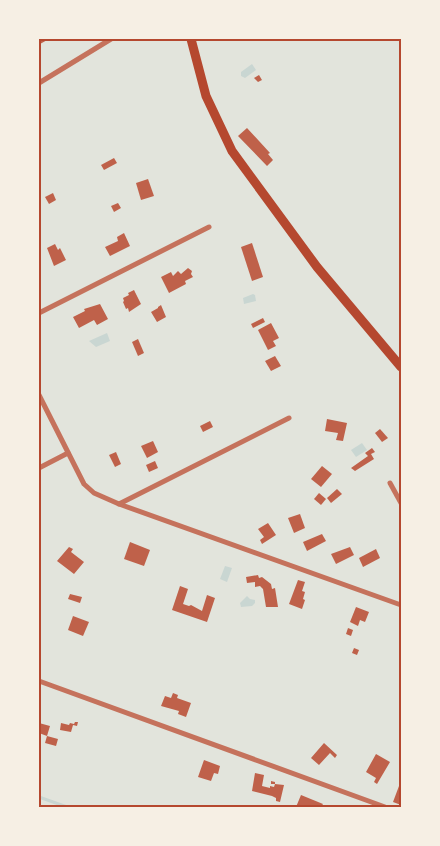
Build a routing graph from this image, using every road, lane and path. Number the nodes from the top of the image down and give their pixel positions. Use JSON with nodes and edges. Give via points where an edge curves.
{"nodes":[{"id":1,"x":111,"y":39,"type":"edge"},
{"id":2,"x":191,"y":39,"type":"edge"},
{"id":3,"x":39,"y":83,"type":"edge"},
{"id":4,"x":209,"y":227,"type":"dead end"},
{"id":5,"x":39,"y":313,"type":"edge"},
{"id":6,"x":401,"y":367,"type":"edge"},
{"id":7,"x":39,"y":395,"type":"edge"},
{"id":8,"x":289,"y":418,"type":"dead end"},
{"id":9,"x":68,"y":453,"type":"junction"},
{"id":10,"x":39,"y":468,"type":"edge"},
{"id":11,"x":390,"y":483,"type":"dead end"},
{"id":12,"x":401,"y":503,"type":"edge"},
{"id":13,"x":119,"y":504,"type":"junction"},
{"id":14,"x":401,"y":605,"type":"edge"},
{"id":15,"x":39,"y":681,"type":"edge"},
{"id":16,"x":385,"y":807,"type":"edge"}],
"edges":[{"from":1,"to":3,"type":"street"},
{"from":2,"to":6,"type":"main road","via":[[206,96],[232,151],[317,267]]},
{"from":4,"to":5,"type":"street"},
{"from":7,"to":9,"type":"street"},
{"from":8,"to":13,"type":"street"},
{"from":9,"to":10,"type":"street"},
{"from":9,"to":13,"type":"street","via":[[88,489]]},
{"from":11,"to":12,"type":"street"},
{"from":13,"to":14,"type":"street"},
{"from":15,"to":16,"type":"street"}]}
